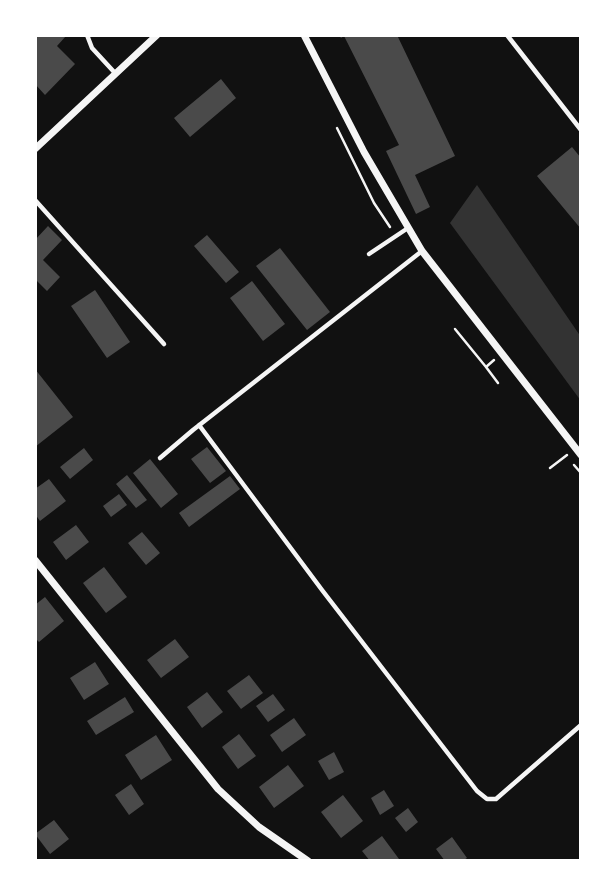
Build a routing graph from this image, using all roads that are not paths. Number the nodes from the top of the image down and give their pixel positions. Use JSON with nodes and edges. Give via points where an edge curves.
{"nodes":[{"id":1,"x":87,"y":35,"type":"edge"},
{"id":2,"x":157,"y":35,"type":"edge"},
{"id":3,"x":304,"y":35,"type":"edge"},
{"id":4,"x":507,"y":35,"type":"edge"},
{"id":5,"x":116,"y":74,"type":"junction"},
{"id":6,"x":581,"y":130,"type":"edge"},
{"id":7,"x":35,"y":149,"type":"edge"},
{"id":8,"x":35,"y":200,"type":"edge"},
{"id":9,"x":408,"y":228,"type":"junction"},
{"id":10,"x":422,"y":251,"type":"junction"},
{"id":11,"x":369,"y":254,"type":"dead end"},
{"id":12,"x":164,"y":344,"type":"dead end"},
{"id":13,"x":199,"y":425,"type":"junction"},
{"id":14,"x":581,"y":455,"type":"edge"},
{"id":15,"x":160,"y":458,"type":"dead end"},
{"id":16,"x":35,"y":560,"type":"edge"},
{"id":17,"x":581,"y":725,"type":"edge"},
{"id":18,"x":308,"y":861,"type":"edge"}],
"edges":[{"from":1,"to":5,"type":"lane","via":[[92,48]]},
{"from":2,"to":5,"type":"street"},
{"from":3,"to":9,"type":"street","via":[[363,152]]},
{"from":4,"to":6,"type":"lane"},
{"from":5,"to":7,"type":"street"},
{"from":8,"to":12,"type":"lane"},
{"from":9,"to":10,"type":"street"},
{"from":9,"to":11,"type":"lane"},
{"from":10,"to":13,"type":"lane"},
{"from":10,"to":14,"type":"street"},
{"from":13,"to":15,"type":"lane"},
{"from":13,"to":17,"type":"lane","via":[[477,792],[496,799]]},
{"from":16,"to":18,"type":"street","via":[[218,789],[259,827]]}]}
